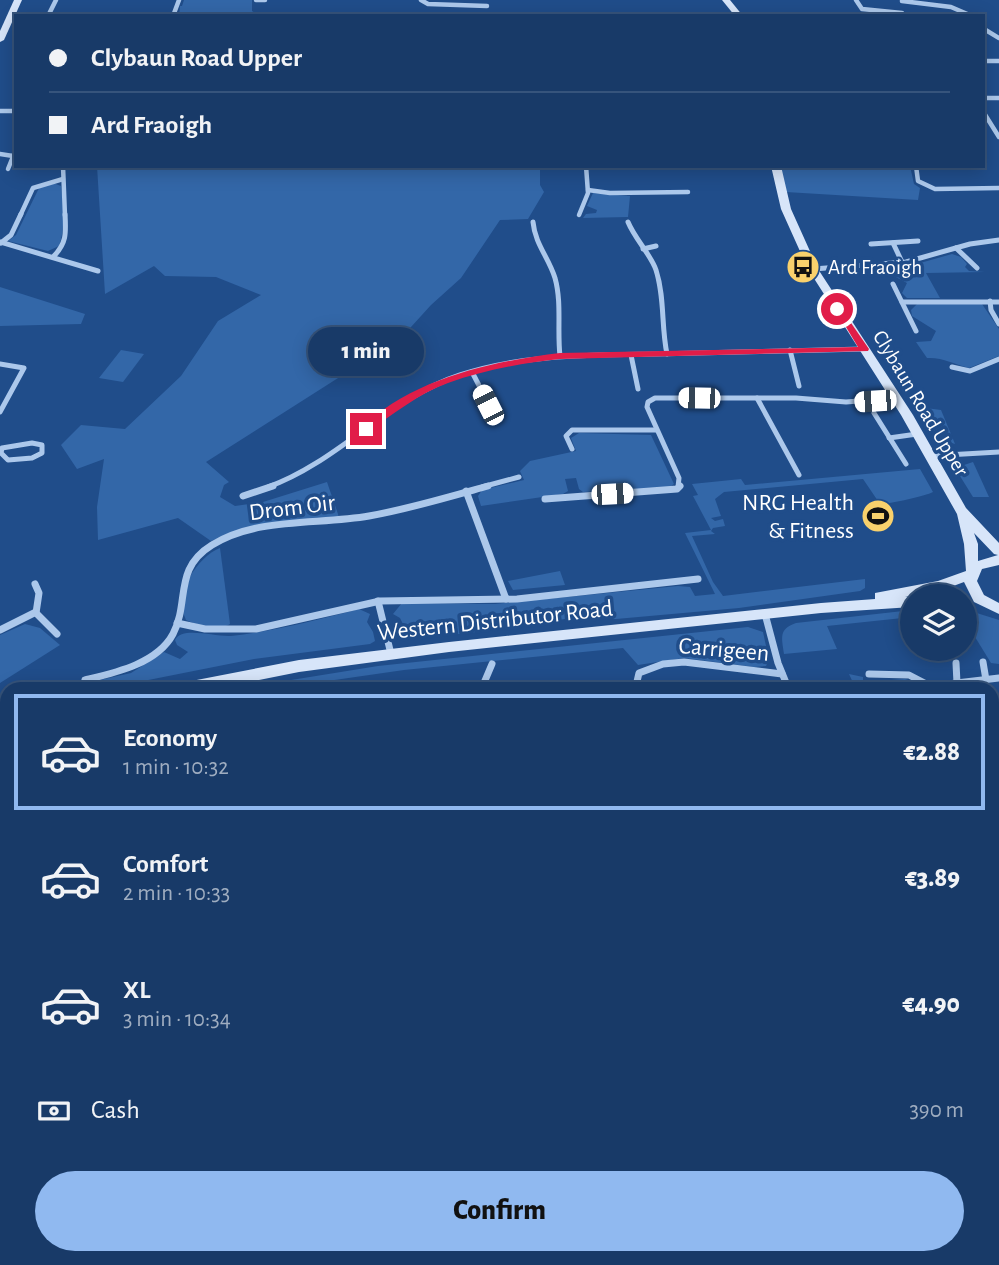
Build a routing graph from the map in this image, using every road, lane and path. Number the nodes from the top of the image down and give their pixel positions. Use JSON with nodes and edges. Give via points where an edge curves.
{"nodes":[{"id":1,"x":256,"y":0,"type":"edge"},
{"id":2,"x":265,"y":0,"type":"edge"},
{"id":3,"x":421,"y":0,"type":"edge"},
{"id":4,"x":726,"y":0,"type":"edge"},
{"id":5,"x":856,"y":0,"type":"edge"},
{"id":6,"x":902,"y":1,"type":"edge"},
{"id":7,"x":476,"y":3,"type":"edge"},
{"id":8,"x":488,"y":6,"type":"dead end"},
{"id":9,"x":737,"y":14,"type":"edge"},
{"id":10,"x":902,"y":14,"type":"edge"},
{"id":11,"x":967,"y":14,"type":"edge"},
{"id":12,"x":11,"y":25,"type":"edge"},
{"id":13,"x":0,"y":40,"type":"edge"},
{"id":14,"x":985,"y":114,"type":"edge"},
{"id":15,"x":999,"y":137,"type":"edge"},
{"id":16,"x":14,"y":152,"type":"edge"},
{"id":17,"x":0,"y":154,"type":"edge"},
{"id":18,"x":63,"y":168,"type":"edge"},
{"id":19,"x":586,"y":168,"type":"edge"},
{"id":20,"x":776,"y":168,"type":"edge"},
{"id":21,"x":916,"y":168,"type":"edge"},
{"id":22,"x":8,"y":169,"type":"dead end"},
{"id":23,"x":63,"y":179,"type":"junction"},
{"id":24,"x":999,"y":188,"type":"edge"},
{"id":25,"x":588,"y":190,"type":"junction"},
{"id":26,"x":688,"y":192,"type":"dead end"},
{"id":27,"x":579,"y":215,"type":"dead end"},
{"id":28,"x":533,"y":222,"type":"dead end"},
{"id":29,"x":628,"y":222,"type":"dead end"},
{"id":30,"x":999,"y":240,"type":"edge"},
{"id":31,"x":918,"y":241,"type":"dead end"},
{"id":32,"x":0,"y":242,"type":"edge"},
{"id":33,"x":893,"y":243,"type":"junction"},
{"id":34,"x":871,"y":244,"type":"dead end"},
{"id":35,"x":656,"y":246,"type":"dead end"},
{"id":36,"x":956,"y":248,"type":"junction"},
{"id":37,"x":643,"y":249,"type":"junction"},
{"id":38,"x":53,"y":257,"type":"junction"},
{"id":39,"x":902,"y":262,"type":"junction"},
{"id":40,"x":977,"y":268,"type":"dead end"},
{"id":41,"x":813,"y":270,"type":"junction"},
{"id":42,"x":98,"y":271,"type":"dead end"},
{"id":43,"x":893,"y":284,"type":"dead end"},
{"id":44,"x":990,"y":301,"type":"junction"},
{"id":45,"x":902,"y":302,"type":"junction"},
{"id":46,"x":999,"y":302,"type":"edge"},
{"id":47,"x":999,"y":324,"type":"edge"},
{"id":48,"x":916,"y":331,"type":"dead end"},
{"id":49,"x":864,"y":349,"type":"junction"},
{"id":50,"x":790,"y":350,"type":"junction"},
{"id":51,"x":667,"y":354,"type":"junction"},
{"id":52,"x":631,"y":355,"type":"junction"},
{"id":53,"x":560,"y":356,"type":"junction"},
{"id":54,"x":999,"y":359,"type":"edge"},
{"id":55,"x":0,"y":364,"type":"edge"},
{"id":56,"x":952,"y":367,"type":"dead end"},
{"id":57,"x":472,"y":372,"type":"junction"},
{"id":58,"x":799,"y":386,"type":"dead end"},
{"id":59,"x":638,"y":388,"type":"dead end"},
{"id":60,"x":757,"y":398,"type":"junction"},
{"id":61,"x":896,"y":398,"type":"junction"},
{"id":62,"x":0,"y":412,"type":"edge"},
{"id":63,"x":874,"y":413,"type":"dead end"},
{"id":64,"x":495,"y":416,"type":"dead end"},
{"id":65,"x":656,"y":430,"type":"junction"},
{"id":66,"x":917,"y":434,"type":"junction"},
{"id":67,"x":890,"y":438,"type":"junction"},
{"id":68,"x":1,"y":447,"type":"edge"},
{"id":69,"x":572,"y":449,"type":"dead end"},
{"id":70,"x":999,"y":452,"type":"edge"},
{"id":71,"x":929,"y":456,"type":"junction"},
{"id":72,"x":906,"y":464,"type":"dead end"},
{"id":73,"x":799,"y":475,"type":"dead end"},
{"id":74,"x":519,"y":477,"type":"dead end"},
{"id":75,"x":466,"y":491,"type":"junction"},
{"id":76,"x":243,"y":496,"type":"dead end"},
{"id":77,"x":545,"y":499,"type":"dead end"},
{"id":78,"x":961,"y":511,"type":"junction"},
{"id":79,"x":999,"y":551,"type":"edge"},
{"id":80,"x":999,"y":560,"type":"edge"},
{"id":81,"x":971,"y":573,"type":"junction"},
{"id":82,"x":698,"y":579,"type":"dead end"},
{"id":83,"x":35,"y":584,"type":"dead end"},
{"id":84,"x":506,"y":599,"type":"junction"},
{"id":85,"x":378,"y":601,"type":"junction"},
{"id":86,"x":900,"y":604,"type":"edge"},
{"id":87,"x":993,"y":607,"type":"edge"},
{"id":88,"x":821,"y":608,"type":"junction"},
{"id":89,"x":36,"y":612,"type":"junction"},
{"id":90,"x":765,"y":614,"type":"junction"},
{"id":91,"x":177,"y":623,"type":"junction"},
{"id":92,"x":0,"y":630,"type":"edge"},
{"id":93,"x":57,"y":634,"type":"dead end"},
{"id":94,"x":391,"y":654,"type":"junction"},
{"id":95,"x":983,"y":662,"type":"dead end"},
{"id":96,"x":956,"y":663,"type":"dead end"},
{"id":97,"x":492,"y":664,"type":"dead end"},
{"id":98,"x":782,"y":674,"type":"junction"},
{"id":99,"x":869,"y":674,"type":"dead end"},
{"id":100,"x":999,"y":678,"type":"edge"},
{"id":101,"x":85,"y":680,"type":"dead end"},
{"id":102,"x":986,"y":680,"type":"junction"},
{"id":103,"x":217,"y":682,"type":"edge"},
{"id":104,"x":484,"y":682,"type":"edge"},
{"id":105,"x":637,"y":682,"type":"edge"},
{"id":106,"x":786,"y":682,"type":"edge"},
{"id":107,"x":922,"y":682,"type":"edge"},
{"id":108,"x":957,"y":682,"type":"edge"},
{"id":109,"x":967,"y":682,"type":"edge"}],
"edges":[{"from":1,"to":2,"type":"street"},
{"from":3,"to":7,"type":"street","via":[[428,4]]},
{"from":4,"to":9,"type":"street"},
{"from":5,"to":10,"type":"street","via":[[862,9]]},
{"from":6,"to":10,"type":"street"},
{"from":6,"to":11,"type":"street","via":[[951,7]]},
{"from":7,"to":8,"type":"street"},
{"from":12,"to":13,"type":"street"},
{"from":14,"to":15,"type":"street"},
{"from":16,"to":17,"type":"street"},
{"from":16,"to":22,"type":"street"},
{"from":18,"to":23,"type":"street"},
{"from":19,"to":25,"type":"street"},
{"from":20,"to":41,"type":"street","name":"Clybaun Road Upper","via":[[786,209]]},
{"from":21,"to":24,"type":"street","via":[[918,181],[931,189]]},
{"from":23,"to":32,"type":"street","via":[[33,188],[10,234]]},
{"from":23,"to":38,"type":"street","via":[[66,238]]},
{"from":25,"to":26,"type":"street"},
{"from":25,"to":27,"type":"street"},
{"from":28,"to":53,"type":"street","via":[[537,247],[556,280]]},
{"from":29,"to":37,"type":"street"},
{"from":30,"to":36,"type":"street"},
{"from":31,"to":33,"type":"street"},
{"from":32,"to":38,"type":"street"},
{"from":33,"to":34,"type":"street"},
{"from":33,"to":39,"type":"street"},
{"from":35,"to":37,"type":"street"},
{"from":36,"to":39,"type":"street"},
{"from":36,"to":40,"type":"street"},
{"from":37,"to":51,"type":"street","via":[[659,282]]},
{"from":38,"to":42,"type":"street"},
{"from":39,"to":41,"type":"street"},
{"from":41,"to":49,"type":"street","name":"Clybaun Road Upper"},
{"from":43,"to":45,"type":"street"},
{"from":44,"to":45,"type":"street"},
{"from":44,"to":46,"type":"street"},
{"from":44,"to":47,"type":"street"},
{"from":45,"to":48,"type":"street"},
{"from":49,"to":50,"type":"street"},
{"from":49,"to":61,"type":"street","name":"Clybaun Road Upper"},
{"from":50,"to":51,"type":"street"},
{"from":50,"to":58,"type":"street"},
{"from":51,"to":52,"type":"street"},
{"from":52,"to":53,"type":"street"},
{"from":52,"to":59,"type":"street"},
{"from":53,"to":57,"type":"street"},
{"from":54,"to":56,"type":"street","via":[[969,371]]},
{"from":55,"to":62,"type":"street","via":[[24,368]]},
{"from":57,"to":64,"type":"street"},
{"from":57,"to":76,"type":"street","via":[[411,398],[294,478]]},
{"from":60,"to":61,"type":"street","via":[[846,402]]},
{"from":60,"to":65,"type":"street","via":[[655,398],[647,407]]},
{"from":60,"to":73,"type":"street"},
{"from":61,"to":66,"type":"street","name":"Clybaun Road Upper"},
{"from":63,"to":67,"type":"street"},
{"from":65,"to":69,"type":"street","via":[[572,430],[566,434]]},
{"from":65,"to":77,"type":"street","via":[[680,482],[677,489]]},
{"from":66,"to":67,"type":"street"},
{"from":66,"to":71,"type":"street","name":"Clybaun Road Upper"},
{"from":67,"to":72,"type":"street"},
{"from":68,"to":68,"type":"street","via":[[8,460],[42,453],[42,445],[32,443]]},
{"from":70,"to":71,"type":"street"},
{"from":71,"to":78,"type":"street","name":"Clybaun Road Upper"},
{"from":74,"to":75,"type":"street","name":"Drom Oir"},
{"from":75,"to":84,"type":"street"},
{"from":75,"to":91,"type":"street","name":"Drom Oir","via":[[372,516],[265,529],[220,540],[200,555],[186,574]]},
{"from":78,"to":79,"type":"street","name":"Clybaun Road Upper"},
{"from":78,"to":81,"type":"street","name":"Clybaun Road Upper","via":[[971,544]]},
{"from":80,"to":81,"type":"street","name":"Western Distributor Road","via":[[981,564]]},
{"from":81,"to":87,"type":"street","via":[[974,593]]},
{"from":81,"to":88,"type":"street","name":"Western Distributor Road","via":[[918,591]]},
{"from":82,"to":84,"type":"street"},
{"from":83,"to":89,"type":"street","via":[[39,593]]},
{"from":84,"to":85,"type":"street"},
{"from":85,"to":91,"type":"street","via":[[236,631],[206,631]]},
{"from":85,"to":94,"type":"street"},
{"from":86,"to":88,"type":"street","name":"Western Distributor Road"},
{"from":88,"to":90,"type":"street","name":"Western Distributor Road"},
{"from":89,"to":92,"type":"street"},
{"from":89,"to":93,"type":"street"},
{"from":90,"to":94,"type":"street","name":"Western Distributor Road"},
{"from":90,"to":98,"type":"street","name":"Carrigeen"},
{"from":91,"to":101,"type":"street","via":[[170,639],[141,662]]},
{"from":94,"to":103,"type":"street","name":"Western Distributor Road"},
{"from":95,"to":102,"type":"street"},
{"from":96,"to":108,"type":"street"},
{"from":97,"to":104,"type":"street"},
{"from":98,"to":105,"type":"street","name":"Carrigeen","via":[[673,662],[639,673]]},
{"from":98,"to":106,"type":"street","name":"Carrigeen"},
{"from":99,"to":107,"type":"street","via":[[909,675]]},
{"from":100,"to":102,"type":"street"},
{"from":102,"to":109,"type":"street"}]}
